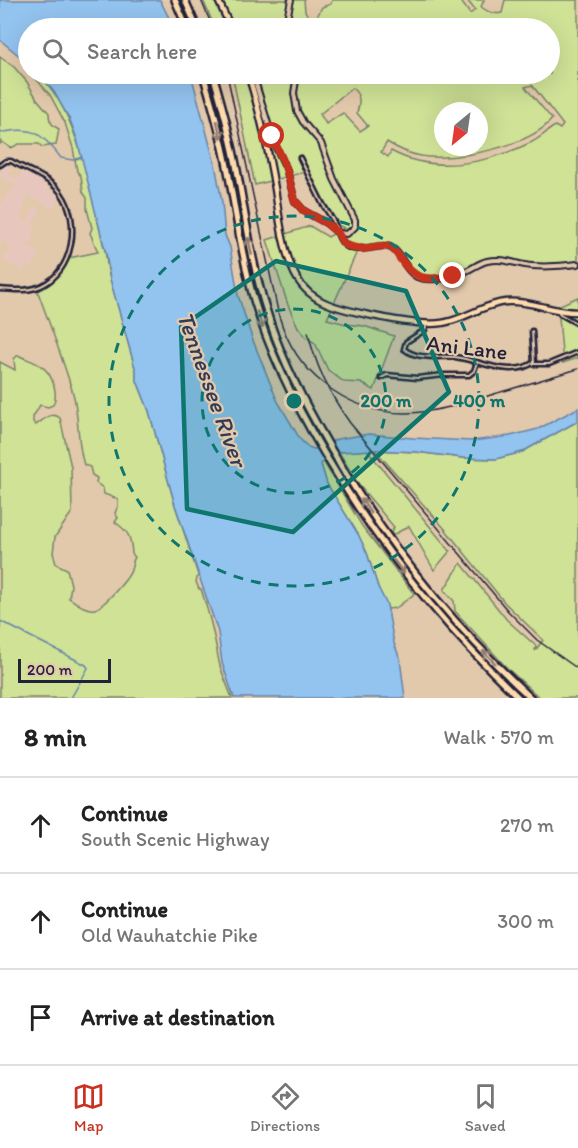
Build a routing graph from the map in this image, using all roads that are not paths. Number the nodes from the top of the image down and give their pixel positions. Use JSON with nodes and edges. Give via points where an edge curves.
{"nodes":[{"id":1,"x":175,"y":0,"type":"edge"},
{"id":2,"x":185,"y":0,"type":"edge"},
{"id":3,"x":218,"y":0,"type":"edge"},
{"id":4,"x":291,"y":0,"type":"edge"},
{"id":5,"x":183,"y":18,"type":"edge"},
{"id":6,"x":193,"y":18,"type":"edge"},
{"id":7,"x":227,"y":18,"type":"edge"},
{"id":8,"x":287,"y":18,"type":"edge"},
{"id":9,"x":206,"y":84,"type":"edge"},
{"id":10,"x":216,"y":84,"type":"edge"},
{"id":11,"x":251,"y":84,"type":"edge"},
{"id":12,"x":256,"y":84,"type":"edge"},
{"id":13,"x":295,"y":84,"type":"edge"},
{"id":14,"x":300,"y":158,"type":"dead end"},
{"id":15,"x":0,"y":165,"type":"edge"},
{"id":16,"x":338,"y":233,"type":"junction"},
{"id":17,"x":578,"y":264,"type":"edge"},
{"id":18,"x":0,"y":289,"type":"edge"},
{"id":19,"x":558,"y":310,"type":"junction"},
{"id":20,"x":578,"y":312,"type":"edge"},
{"id":21,"x":427,"y":324,"type":"junction"},
{"id":22,"x":578,"y":324,"type":"edge"},
{"id":23,"x":532,"y":331,"type":"dead end"},
{"id":24,"x":578,"y":352,"type":"edge"},
{"id":25,"x":477,"y":362,"type":"junction"},
{"id":26,"x":533,"y":364,"type":"junction"},
{"id":27,"x":381,"y":378,"type":"dead end"},
{"id":28,"x":519,"y":698,"type":"edge"},
{"id":29,"x":531,"y":698,"type":"edge"}],
"edges":[{"from":1,"to":5,"type":"highway"},
{"from":2,"to":6,"type":"highway"},
{"from":3,"to":7,"type":"main road"},
{"from":4,"to":8,"type":"main road"},
{"from":9,"to":28,"type":"highway","one_way":true,"via":[[220,132],[247,275],[274,358],[317,441],[382,544],[459,638]]},
{"from":29,"to":10,"type":"highway","one_way":true,"via":[[475,643],[372,514],[290,373],[267,315],[254,267]]},
{"from":11,"to":21,"type":"main road","via":[[290,262],[301,284],[334,307]]},
{"from":12,"to":16,"type":"main road","via":[[295,201]]},
{"from":13,"to":16,"type":"main road","via":[[297,111],[321,143],[355,220],[350,232]]},
{"from":14,"to":16,"type":"street"},
{"from":15,"to":18,"type":"street","via":[[11,161],[53,184],[69,206],[73,239],[63,265],[43,285],[27,290]]},
{"from":16,"to":17,"type":"main road","via":[[343,243],[356,249],[392,248],[410,272],[425,279],[457,275],[488,261],[556,267]]},
{"from":19,"to":20,"type":"main road"},
{"from":19,"to":21,"type":"main road","via":[[501,303],[447,322]]},
{"from":19,"to":22,"type":"street"},
{"from":21,"to":25,"type":"street","name":"Ani Lane","via":[[425,330],[406,342],[404,350],[413,355]]},
{"from":23,"to":26,"type":"street","name":"Ani Lane"},
{"from":24,"to":26,"type":"street","via":[[549,364]]},
{"from":25,"to":26,"type":"street","name":"Ani Lane","via":[[506,368]]},
{"from":25,"to":27,"type":"street","via":[[469,375]]}]}
